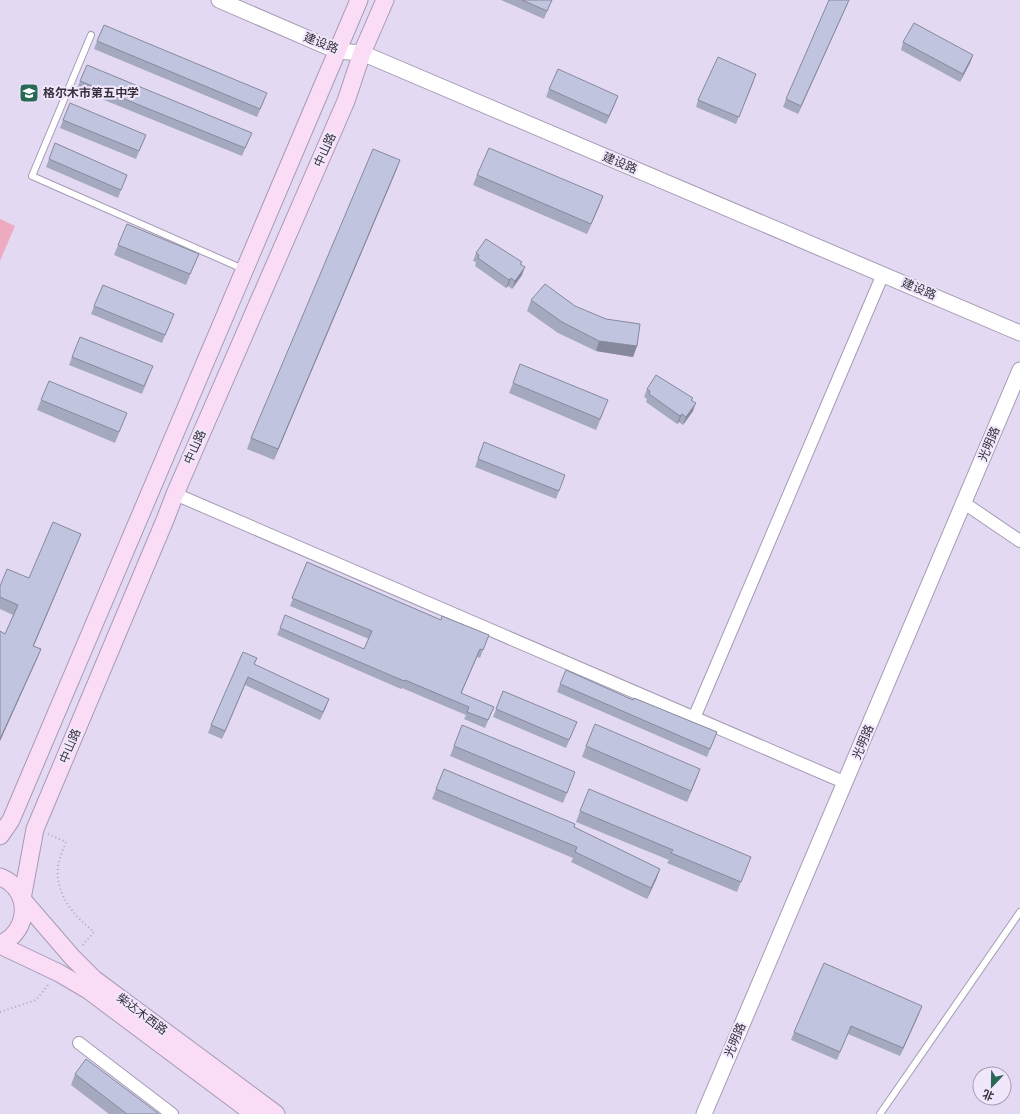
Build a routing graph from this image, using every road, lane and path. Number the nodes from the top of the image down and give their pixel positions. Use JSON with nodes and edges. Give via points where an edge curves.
{"nodes":[{"id":1,"x":219,"y":0,"type":"edge"},
{"id":2,"x":359,"y":0,"type":"edge"},
{"id":3,"x":385,"y":0,"type":"edge"},
{"id":4,"x":91,"y":35,"type":"dead end"},
{"id":5,"x":337,"y":51,"type":"junction"},
{"id":6,"x":362,"y":53,"type":"junction"},
{"id":7,"x":244,"y":269,"type":"junction"},
{"id":8,"x":883,"y":274,"type":"junction"},
{"id":9,"x":1020,"y":333,"type":"edge"},
{"id":10,"x":1020,"y":370,"type":"edge"},
{"id":11,"x":175,"y":494,"type":"junction"},
{"id":12,"x":964,"y":502,"type":"junction"},
{"id":13,"x":1020,"y":541,"type":"edge"},
{"id":14,"x":694,"y":718,"type":"junction"},
{"id":15,"x":846,"y":783,"type":"junction"},
{"id":16,"x":35,"y":829,"type":"junction"},
{"id":17,"x":0,"y":836,"type":"edge"},
{"id":18,"x":0,"y":878,"type":"edge"},
{"id":19,"x":22,"y":899,"type":"junction"},
{"id":20,"x":1020,"y":912,"type":"edge"},
{"id":21,"x":94,"y":932,"type":"dead end"},
{"id":22,"x":0,"y":944,"type":"edge"},
{"id":23,"x":79,"y":1043,"type":"dead end"},
{"id":24,"x":172,"y":1114,"type":"edge"},
{"id":25,"x":254,"y":1114,"type":"edge"},
{"id":26,"x":276,"y":1114,"type":"edge"},
{"id":27,"x":704,"y":1114,"type":"edge"},
{"id":28,"x":880,"y":1114,"type":"edge"}],
"edges":[{"from":1,"to":5,"type":"street","name":"建设路"},
{"from":2,"to":5,"type":"main road","name":"中山路"},
{"from":3,"to":6,"type":"main road","name":"中山路"},
{"from":4,"to":7,"type":"lane","via":[[32,176]]},
{"from":5,"to":6,"type":"street","name":"建设路"},
{"from":5,"to":7,"type":"main road","name":"中山路"},
{"from":6,"to":8,"type":"street","name":"建设路"},
{"from":6,"to":11,"type":"main road","name":"中山路","via":[[346,101]]},
{"from":7,"to":17,"type":"main road","name":"中山路","via":[[11,820]]},
{"from":8,"to":9,"type":"street","name":"建设路"},
{"from":8,"to":14,"type":"street"},
{"from":10,"to":12,"type":"street","name":"光明路"},
{"from":11,"to":14,"type":"street"},
{"from":11,"to":16,"type":"main road","name":"中山路"},
{"from":12,"to":13,"type":"street"},
{"from":12,"to":15,"type":"street","name":"光明路"},
{"from":14,"to":15,"type":"street"},
{"from":15,"to":27,"type":"street","name":"光明路"},
{"from":16,"to":19,"type":"main road","name":"中山路"},
{"from":16,"to":21,"type":"path","via":[[66,842],[58,865],[58,880],[62,894],[77,917]]},
{"from":18,"to":19,"type":"main road","name":"柴达木西路","via":[[14,886]]},
{"from":19,"to":22,"type":"main road","name":"中山路","via":[[24,912],[21,925],[13,936]]},
{"from":19,"to":26,"type":"main road","name":"柴达木西路","via":[[94,979]]},
{"from":20,"to":28,"type":"lane"},
{"from":22,"to":25,"type":"main road","name":"柴达木西路","via":[[88,990]]},
{"from":23,"to":24,"type":"street"}]}
